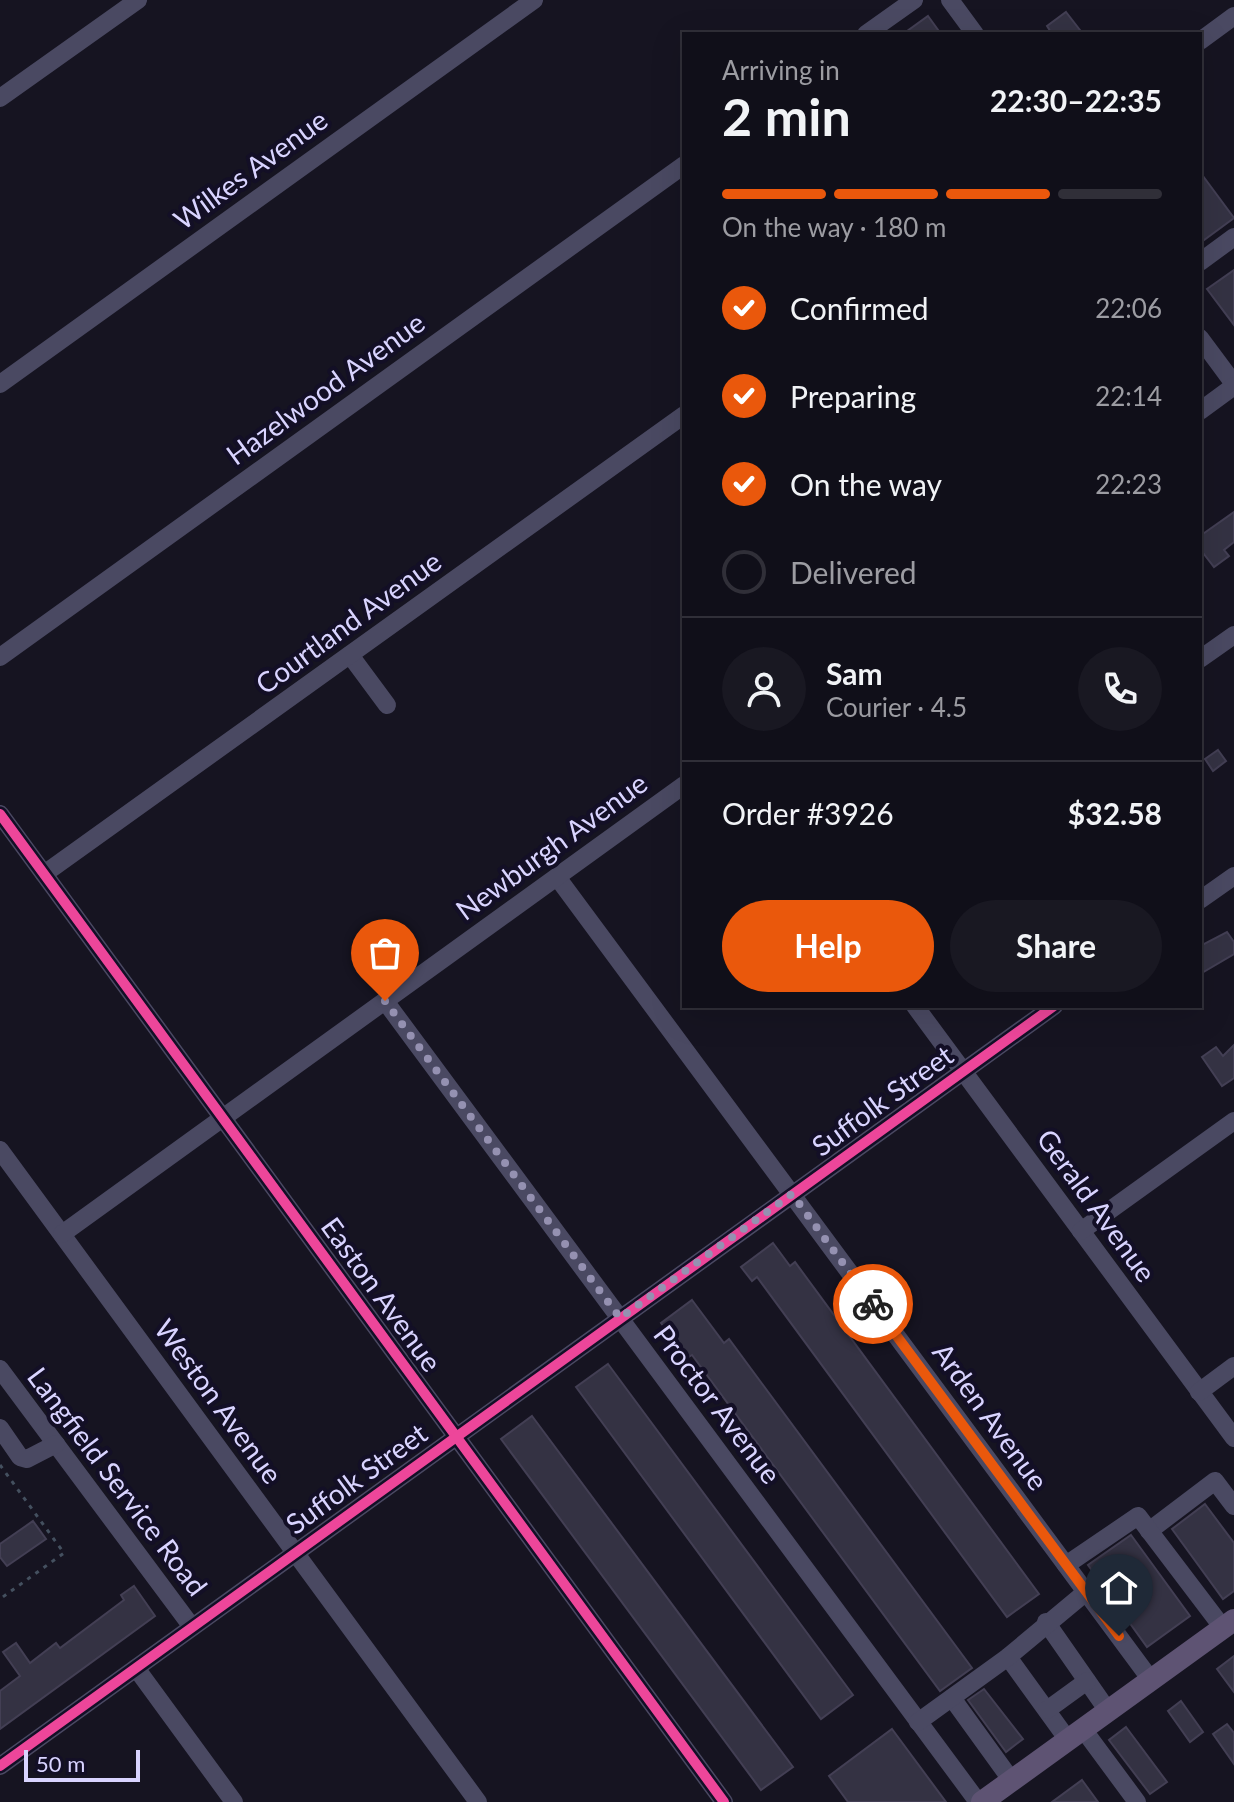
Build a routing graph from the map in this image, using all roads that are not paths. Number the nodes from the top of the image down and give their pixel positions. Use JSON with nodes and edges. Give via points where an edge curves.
{"nodes":[{"id":1,"x":138,"y":0,"type":"edge"},
{"id":2,"x":534,"y":0,"type":"edge"},
{"id":3,"x":914,"y":0,"type":"edge"},
{"id":4,"x":952,"y":1,"type":"edge"},
{"id":5,"x":1234,"y":16,"type":"edge"},
{"id":6,"x":869,"y":32,"type":"edge"},
{"id":7,"x":974,"y":32,"type":"edge"},
{"id":8,"x":1202,"y":40,"type":"edge"},
{"id":9,"x":0,"y":98,"type":"edge"},
{"id":10,"x":682,"y":166,"type":"edge"},
{"id":11,"x":1234,"y":237,"type":"edge"},
{"id":12,"x":1202,"y":261,"type":"edge"},
{"id":13,"x":1202,"y":341,"type":"edge"},
{"id":14,"x":0,"y":384,"type":"edge"},
{"id":15,"x":1234,"y":385,"type":"edge"},
{"id":16,"x":1202,"y":409,"type":"edge"},
{"id":17,"x":682,"y":416,"type":"edge"},
{"id":18,"x":1234,"y":635,"type":"edge"},
{"id":19,"x":350,"y":655,"type":"junction"},
{"id":20,"x":0,"y":657,"type":"edge"},
{"id":21,"x":1202,"y":658,"type":"edge"},
{"id":22,"x":387,"y":705,"type":"dead end"},
{"id":23,"x":682,"y":786,"type":"edge"},
{"id":24,"x":0,"y":814,"type":"edge"},
{"id":25,"x":44,"y":874,"type":"junction"},
{"id":26,"x":1234,"y":876,"type":"edge"},
{"id":27,"x":557,"y":877,"type":"junction"},
{"id":28,"x":1202,"y":899,"type":"edge"},
{"id":29,"x":385,"y":1001,"type":"junction"},
{"id":30,"x":916,"y":1008,"type":"edge"},
{"id":31,"x":1051,"y":1008,"type":"edge"},
{"id":32,"x":963,"y":1071,"type":"junction"},
{"id":33,"x":223,"y":1117,"type":"junction"},
{"id":34,"x":1234,"y":1121,"type":"edge"},
{"id":35,"x":0,"y":1150,"type":"edge"},
{"id":36,"x":792,"y":1194,"type":"junction"},
{"id":37,"x":1081,"y":1231,"type":"junction"},
{"id":38,"x":62,"y":1234,"type":"junction"},
{"id":39,"x":620,"y":1318,"type":"junction"},
{"id":40,"x":1234,"y":1366,"type":"edge"},
{"id":41,"x":4,"y":1381,"type":"edge"},
{"id":42,"x":1199,"y":1392,"type":"junction"},
{"id":43,"x":0,"y":1428,"type":"edge"},
{"id":44,"x":456,"y":1436,"type":"junction"},
{"id":45,"x":1234,"y":1438,"type":"edge"},
{"id":46,"x":56,"y":1444,"type":"junction"},
{"id":47,"x":1234,"y":1506,"type":"edge"},
{"id":48,"x":1149,"y":1531,"type":"junction"},
{"id":49,"x":295,"y":1553,"type":"junction"},
{"id":50,"x":1066,"y":1565,"type":"junction"},
{"id":51,"x":1086,"y":1592,"type":"junction"},
{"id":52,"x":1046,"y":1622,"type":"junction"},
{"id":53,"x":1228,"y":1624,"type":"edge"},
{"id":54,"x":192,"y":1627,"type":"junction"},
{"id":55,"x":1008,"y":1657,"type":"junction"},
{"id":56,"x":136,"y":1668,"type":"junction"},
{"id":57,"x":1151,"y":1680,"type":"junction"},
{"id":58,"x":1087,"y":1681,"type":"junction"},
{"id":59,"x":952,"y":1698,"type":"junction"},
{"id":60,"x":1047,"y":1710,"type":"junction"},
{"id":61,"x":1108,"y":1711,"type":"junction"},
{"id":62,"x":918,"y":1722,"type":"junction"},
{"id":63,"x":1076,"y":1735,"type":"junction"},
{"id":64,"x":0,"y":1766,"type":"edge"},
{"id":65,"x":1012,"y":1781,"type":"junction"},
{"id":66,"x":234,"y":1802,"type":"edge"},
{"id":67,"x":478,"y":1802,"type":"edge"},
{"id":68,"x":724,"y":1802,"type":"edge"},
{"id":69,"x":980,"y":1802,"type":"edge"},
{"id":70,"x":1137,"y":1802,"type":"edge"}],
"edges":[{"from":1,"to":9,"type":"street"},
{"from":2,"to":14,"type":"street","name":"Wilkes Avenue"},
{"from":3,"to":6,"type":"street"},
{"from":4,"to":7,"type":"street"},
{"from":5,"to":8,"type":"street"},
{"from":10,"to":20,"type":"street","name":"Hazelwood Avenue"},
{"from":11,"to":12,"type":"street"},
{"from":13,"to":15,"type":"street"},
{"from":15,"to":16,"type":"street"},
{"from":17,"to":19,"type":"street","name":"Courtland Avenue"},
{"from":18,"to":21,"type":"street"},
{"from":19,"to":22,"type":"street"},
{"from":19,"to":25,"type":"street","name":"Courtland Avenue"},
{"from":23,"to":27,"type":"street","name":"Newburgh Avenue"},
{"from":24,"to":25,"type":"street","name":"Easton Avenue"},
{"from":25,"to":33,"type":"street","name":"Easton Avenue"},
{"from":26,"to":28,"type":"street"},
{"from":27,"to":29,"type":"street","name":"Newburgh Avenue"},
{"from":27,"to":36,"type":"street","name":"Arden Avenue"},
{"from":29,"to":33,"type":"street","name":"Newburgh Avenue"},
{"from":29,"to":39,"type":"street","name":"Proctor Avenue"},
{"from":30,"to":32,"type":"street","name":"Gerald Avenue"},
{"from":31,"to":32,"type":"street","name":"Suffolk Street"},
{"from":32,"to":36,"type":"street","name":"Suffolk Street"},
{"from":32,"to":37,"type":"street","name":"Gerald Avenue"},
{"from":33,"to":38,"type":"street","name":"Newburgh Avenue"},
{"from":33,"to":44,"type":"street","name":"Easton Avenue"},
{"from":34,"to":37,"type":"street"},
{"from":35,"to":38,"type":"street","name":"Weston Avenue"},
{"from":36,"to":39,"type":"street","name":"Suffolk Street"},
{"from":36,"to":50,"type":"street","name":"Arden Avenue"},
{"from":37,"to":42,"type":"street","name":"Gerald Avenue"},
{"from":38,"to":49,"type":"street","name":"Weston Avenue"},
{"from":39,"to":44,"type":"street","name":"Suffolk Street"},
{"from":39,"to":62,"type":"street","name":"Proctor Avenue"},
{"from":40,"to":42,"type":"street"},
{"from":41,"to":46,"type":"street","name":"Langfield Service Road"},
{"from":42,"to":45,"type":"street","name":"Gerald Avenue"},
{"from":43,"to":46,"type":"street","via":[[27,1459]]},
{"from":44,"to":49,"type":"street","name":"Suffolk Street"},
{"from":44,"to":68,"type":"street","name":"Easton Avenue"},
{"from":46,"to":54,"type":"street","name":"Langfield Service Road"},
{"from":47,"to":48,"type":"street","via":[[1215,1481]]},
{"from":48,"to":50,"type":"street","via":[[1133,1516]]},
{"from":48,"to":53,"type":"street"},
{"from":49,"to":54,"type":"street","name":"Suffolk Street"},
{"from":49,"to":67,"type":"street","name":"Weston Avenue"},
{"from":50,"to":51,"type":"street","name":"Arden Avenue"},
{"from":51,"to":52,"type":"street"},
{"from":51,"to":57,"type":"street","name":"Arden Avenue"},
{"from":52,"to":55,"type":"street"},
{"from":52,"to":58,"type":"street"},
{"from":53,"to":57,"type":"main road"},
{"from":54,"to":56,"type":"street","name":"Suffolk Street"},
{"from":55,"to":59,"type":"street"},
{"from":55,"to":60,"type":"street"},
{"from":56,"to":64,"type":"street","name":"Suffolk Street"},
{"from":56,"to":66,"type":"street"},
{"from":57,"to":61,"type":"main road"},
{"from":58,"to":60,"type":"street"},
{"from":58,"to":61,"type":"street"},
{"from":59,"to":62,"type":"street"},
{"from":59,"to":65,"type":"street"},
{"from":60,"to":63,"type":"street"},
{"from":61,"to":63,"type":"main road"},
{"from":62,"to":69,"type":"street","name":"Proctor Avenue"},
{"from":63,"to":65,"type":"main road"},
{"from":63,"to":70,"type":"street"},
{"from":65,"to":69,"type":"main road"}]}
